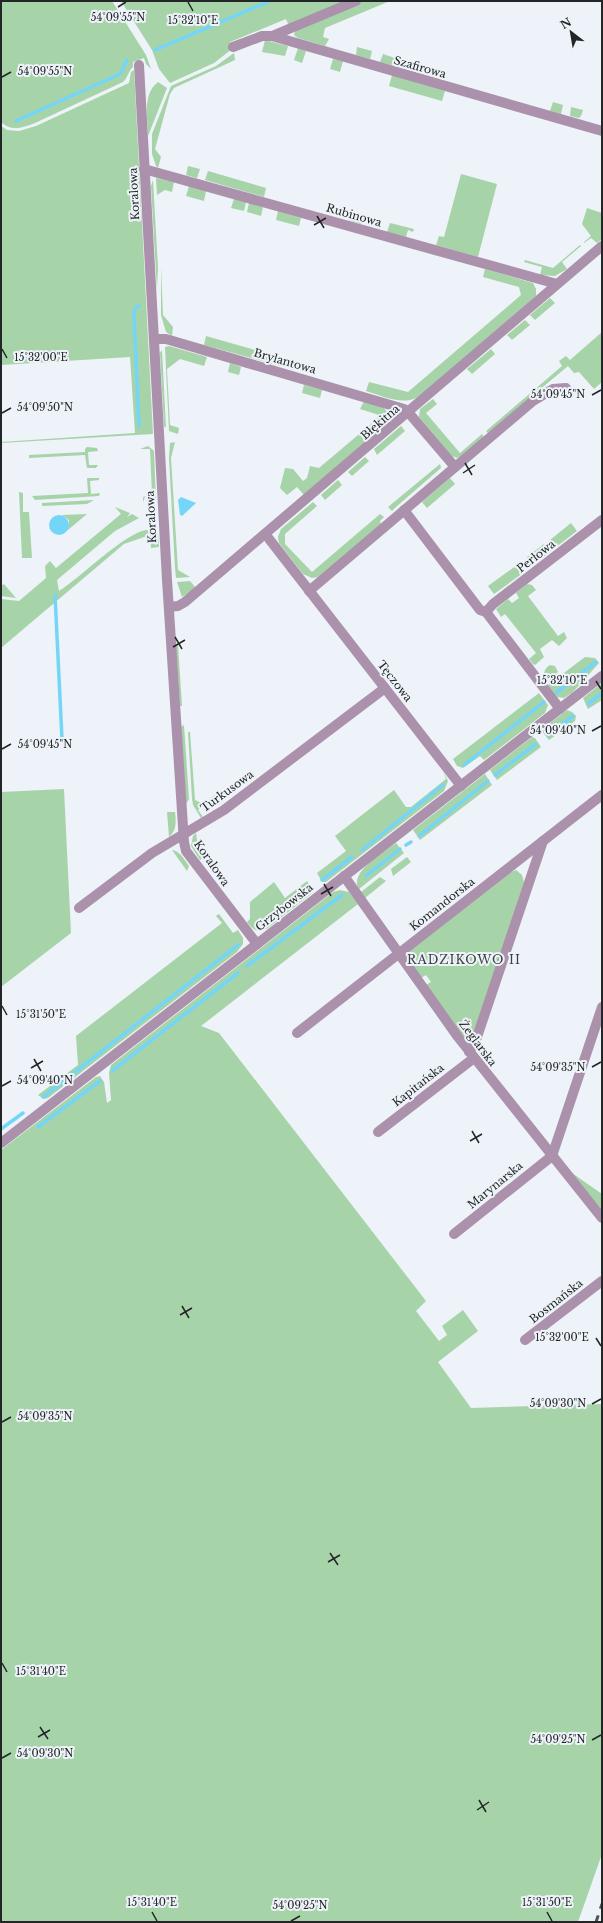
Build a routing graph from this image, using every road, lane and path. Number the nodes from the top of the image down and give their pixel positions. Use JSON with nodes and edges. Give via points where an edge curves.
{"nodes":[{"id":1,"x":356,"y":1,"type":"edge"},
{"id":2,"x":272,"y":36,"type":"junction"},
{"id":3,"x":233,"y":47,"type":"dead end"},
{"id":4,"x":139,"y":65,"type":"dead end"},
{"id":5,"x":602,"y":131,"type":"edge"},
{"id":6,"x":144,"y":169,"type":"junction"},
{"id":7,"x":602,"y":246,"type":"edge"},
{"id":8,"x":557,"y":284,"type":"junction"},
{"id":9,"x":154,"y":339,"type":"junction"},
{"id":10,"x":566,"y":388,"type":"dead end"},
{"id":11,"x":408,"y":412,"type":"junction"},
{"id":12,"x":456,"y":467,"type":"junction"},
{"id":13,"x":404,"y":510,"type":"junction"},
{"id":14,"x":602,"y":520,"type":"edge"},
{"id":15,"x":266,"y":535,"type":"junction"},
{"id":16,"x":309,"y":591,"type":"junction"},
{"id":17,"x":169,"y":607,"type":"junction"},
{"id":18,"x":486,"y":612,"type":"junction"},
{"id":19,"x":602,"y":676,"type":"edge"},
{"id":20,"x":385,"y":688,"type":"junction"},
{"id":21,"x":560,"y":709,"type":"junction"},
{"id":22,"x":461,"y":786,"type":"junction"},
{"id":23,"x":602,"y":795,"type":"edge"},
{"id":24,"x":183,"y":835,"type":"junction"},
{"id":25,"x":543,"y":841,"type":"junction"},
{"id":26,"x":344,"y":876,"type":"junction"},
{"id":27,"x":79,"y":908,"type":"dead end"},
{"id":28,"x":257,"y":944,"type":"junction"},
{"id":29,"x":399,"y":953,"type":"junction"},
{"id":30,"x":602,"y":1007,"type":"edge"},
{"id":31,"x":297,"y":1033,"type":"dead end"},
{"id":32,"x":471,"y":1055,"type":"junction"},
{"id":33,"x":378,"y":1132,"type":"dead end"},
{"id":34,"x":1,"y":1143,"type":"edge"},
{"id":35,"x":552,"y":1156,"type":"junction"},
{"id":36,"x":602,"y":1218,"type":"edge"},
{"id":37,"x":454,"y":1234,"type":"dead end"},
{"id":38,"x":602,"y":1281,"type":"edge"},
{"id":39,"x":525,"y":1340,"type":"dead end"}],
"edges":[{"from":1,"to":2,"type":"street"},
{"from":2,"to":3,"type":"street","name":"Szafirowa","via":[[262,36]]},
{"from":2,"to":5,"type":"street","name":"Szafirowa"},
{"from":4,"to":6,"type":"street","name":"Koralowa"},
{"from":6,"to":8,"type":"street","name":"Rubinowa"},
{"from":6,"to":9,"type":"street","name":"Koralowa"},
{"from":7,"to":8,"type":"street","name":"Błękitna"},
{"from":8,"to":11,"type":"street","name":"Błękitna"},
{"from":9,"to":11,"type":"street","name":"Brylantowa","via":[[174,341],[388,403]]},
{"from":9,"to":17,"type":"street","name":"Koralowa"},
{"from":10,"to":12,"type":"street","via":[[553,389],[534,402]]},
{"from":11,"to":12,"type":"street"},
{"from":11,"to":15,"type":"street","name":"Błękitna"},
{"from":12,"to":13,"type":"street"},
{"from":13,"to":16,"type":"street"},
{"from":13,"to":18,"type":"street","via":[[480,610]]},
{"from":14,"to":18,"type":"street","name":"Perłowa"},
{"from":15,"to":16,"type":"street","name":"Tęczowa"},
{"from":15,"to":17,"type":"street","name":"Błękitna","via":[[186,602]]},
{"from":16,"to":20,"type":"street","name":"Tęczowa"},
{"from":17,"to":24,"type":"street","name":"Koralowa"},
{"from":18,"to":21,"type":"street"},
{"from":19,"to":21,"type":"street","name":"Grzybowska"},
{"from":20,"to":22,"type":"street","name":"Tęczowa"},
{"from":20,"to":24,"type":"street","name":"Turkusowa","via":[[224,810]]},
{"from":21,"to":22,"type":"street","name":"Grzybowska"},
{"from":22,"to":26,"type":"street","name":"Grzybowska"},
{"from":23,"to":25,"type":"street","name":"Komandorska"},
{"from":24,"to":27,"type":"street","name":"Turkusowa","via":[[152,853]]},
{"from":24,"to":28,"type":"street","name":"Koralowa","via":[[186,851]]},
{"from":25,"to":29,"type":"street","name":"Komandorska"},
{"from":25,"to":32,"type":"street"},
{"from":26,"to":28,"type":"street","name":"Grzybowska"},
{"from":26,"to":29,"type":"street","name":"Żeglarska"},
{"from":28,"to":34,"type":"street","name":"Grzybowska"},
{"from":29,"to":31,"type":"street","name":"Komandorska"},
{"from":29,"to":32,"type":"street","name":"Żeglarska"},
{"from":30,"to":35,"type":"street"},
{"from":32,"to":33,"type":"street","name":"Kapitańska"},
{"from":32,"to":35,"type":"street","name":"Żeglarska"},
{"from":35,"to":36,"type":"street","name":"Żeglarska"},
{"from":35,"to":37,"type":"street","name":"Marynarska"},
{"from":38,"to":39,"type":"street","name":"Bosmańska"}]}
